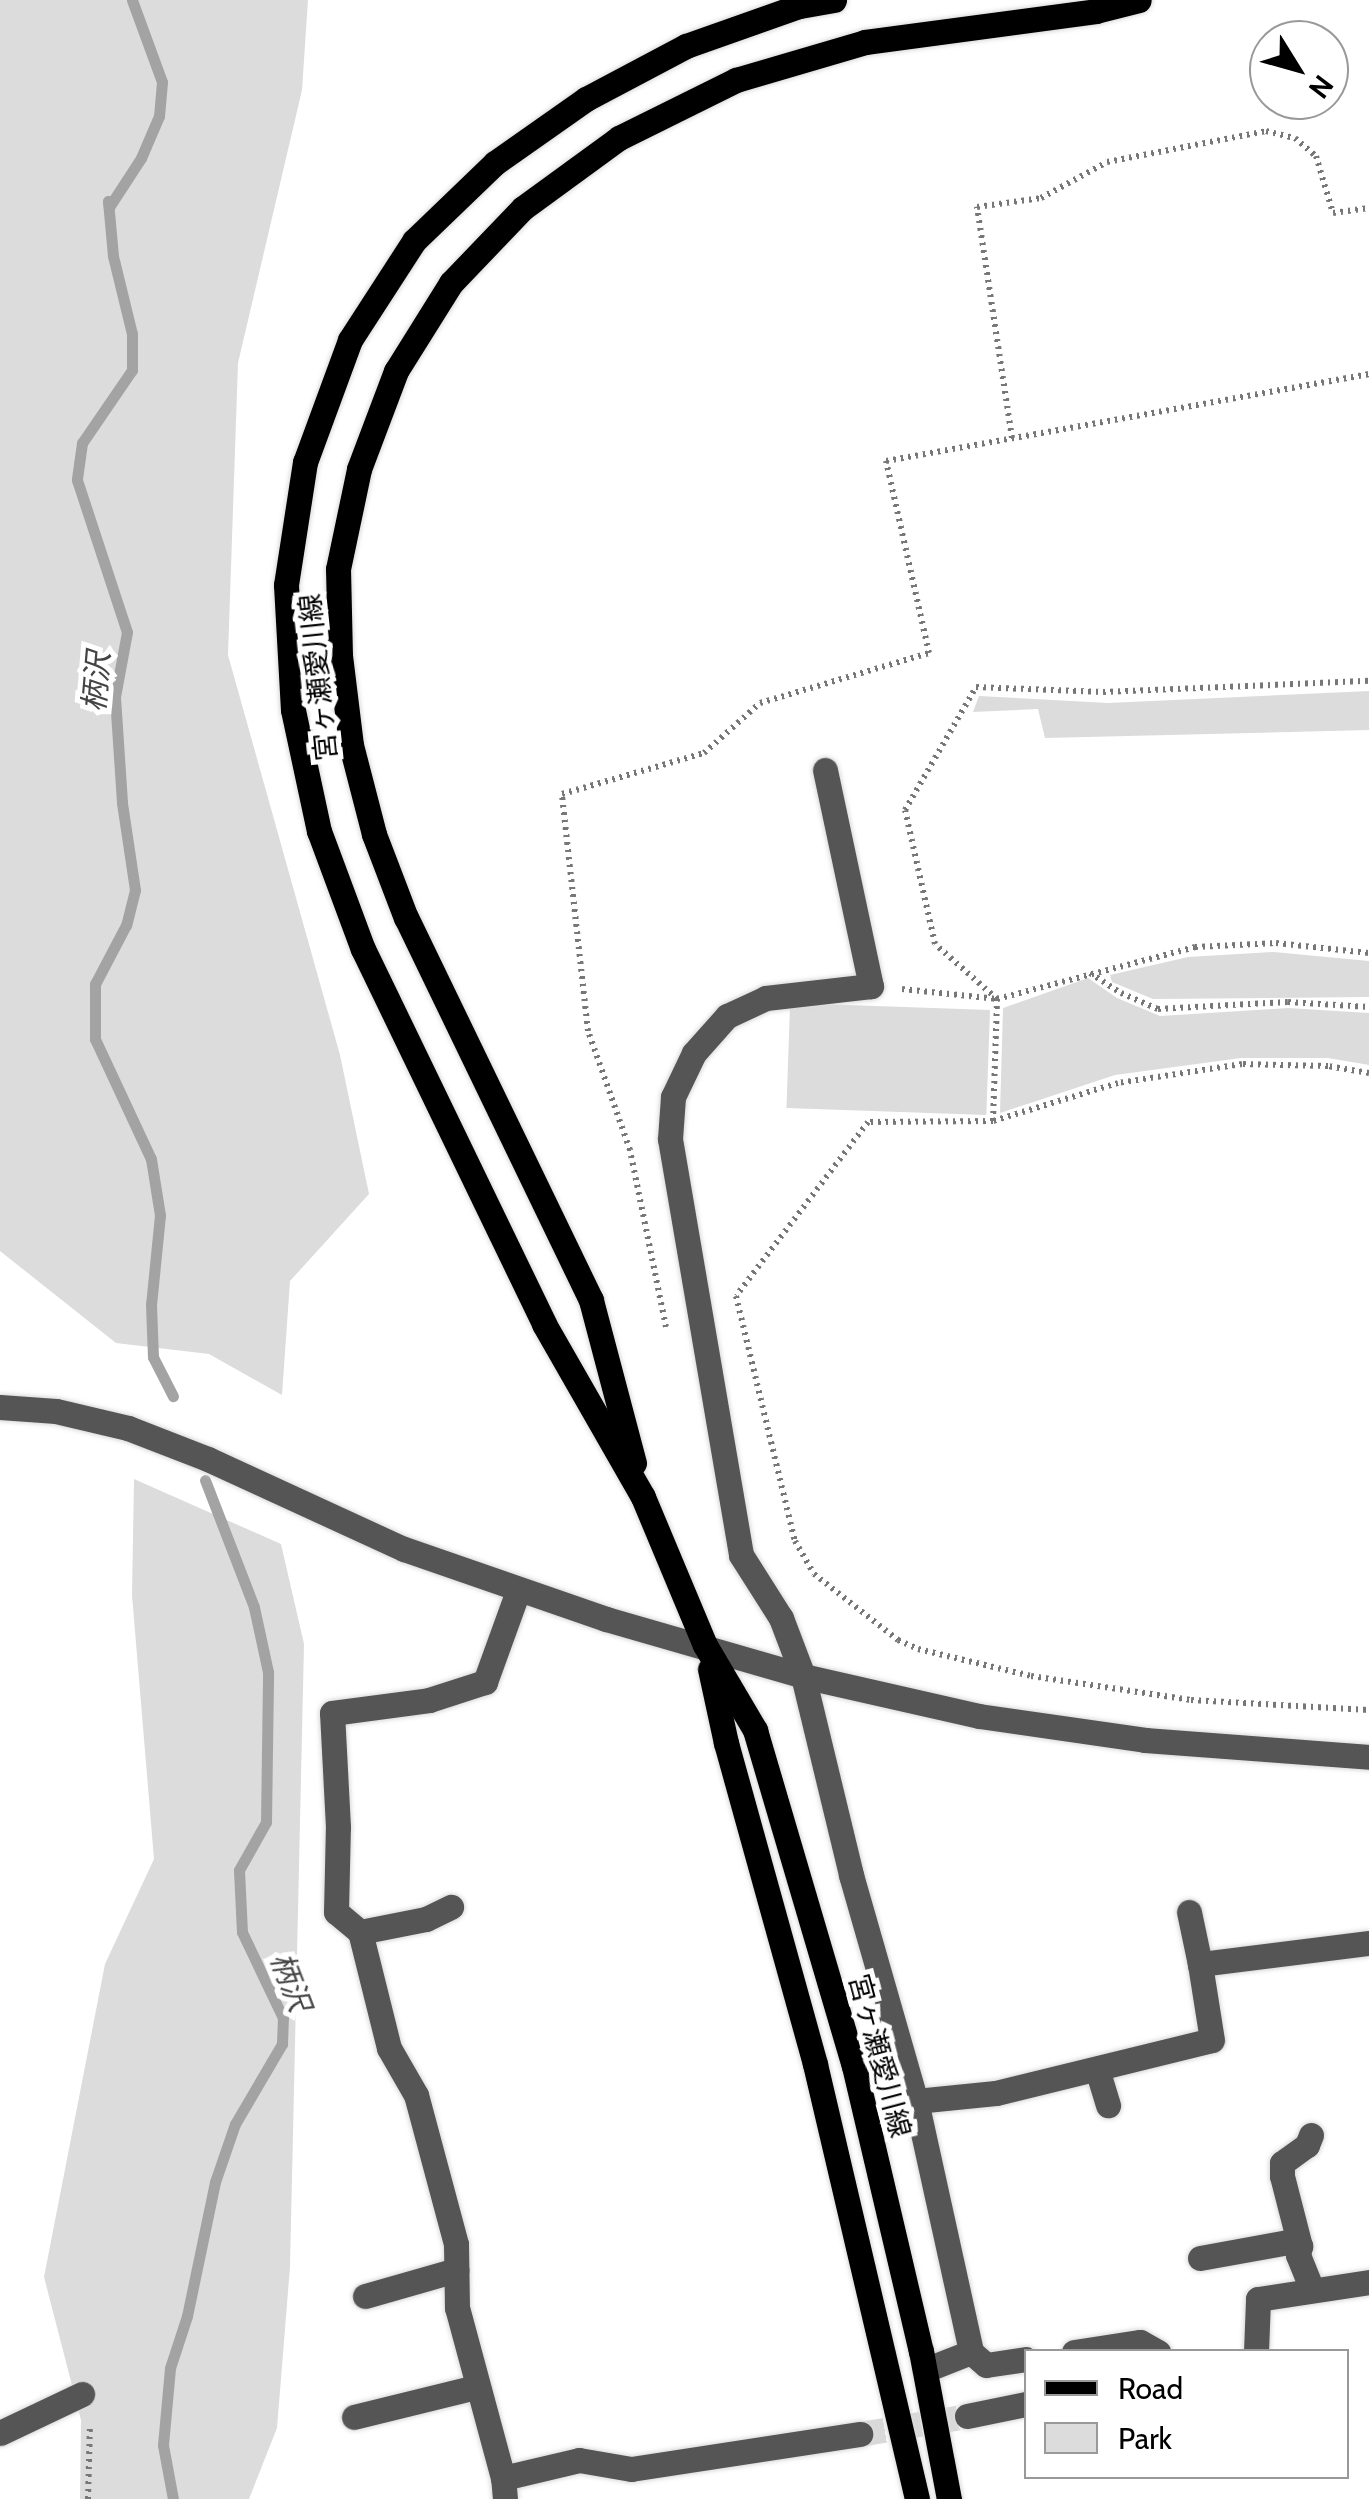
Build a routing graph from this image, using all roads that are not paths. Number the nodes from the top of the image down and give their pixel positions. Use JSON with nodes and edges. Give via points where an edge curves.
{"nodes":[{"id":1,"x":834,"y":0,"type":"edge"},
{"id":2,"x":1139,"y":0,"type":"edge"},
{"id":3,"x":825,"y":770,"type":"dead end"},
{"id":4,"x":0,"y":1407,"type":"edge"},
{"id":5,"x":643,"y":1497,"type":"junction"},
{"id":6,"x":518,"y":1591,"type":"junction"},
{"id":7,"x":704,"y":1645,"type":"junction"},
{"id":8,"x":802,"y":1676,"type":"junction"},
{"id":9,"x":1369,"y":1757,"type":"edge"},
{"id":10,"x":451,"y":1907,"type":"dead end"},
{"id":11,"x":1190,"y":1912,"type":"dead end"},
{"id":12,"x":360,"y":1932,"type":"junction"},
{"id":13,"x":1369,"y":1943,"type":"edge"},
{"id":14,"x":1200,"y":1964,"type":"junction"},
{"id":15,"x":1096,"y":2068,"type":"junction"},
{"id":16,"x":916,"y":2101,"type":"junction"},
{"id":17,"x":1108,"y":2105,"type":"dead end"},
{"id":18,"x":1311,"y":2135,"type":"dead end"},
{"id":19,"x":1300,"y":2246,"type":"junction"},
{"id":20,"x":1200,"y":2258,"type":"dead end"},
{"id":21,"x":456,"y":2270,"type":"junction"},
{"id":22,"x":1369,"y":2282,"type":"edge"},
{"id":23,"x":1312,"y":2289,"type":"junction"},
{"id":24,"x":365,"y":2296,"type":"dead end"},
{"id":25,"x":1094,"y":2349,"type":"edge"},
{"id":26,"x":1153,"y":2349,"type":"edge"},
{"id":27,"x":1256,"y":2349,"type":"edge"},
{"id":28,"x":970,"y":2352,"type":"junction"},
{"id":29,"x":1024,"y":2359,"type":"edge"},
{"id":30,"x":925,"y":2370,"type":"junction"},
{"id":31,"x":476,"y":2387,"type":"junction"},
{"id":32,"x":82,"y":2394,"type":"road end"},
{"id":33,"x":1024,"y":2404,"type":"edge"},
{"id":34,"x":968,"y":2416,"type":"tunnel mouth"},
{"id":35,"x":354,"y":2417,"type":"dead end"},
{"id":36,"x":0,"y":2433,"type":"edge"},
{"id":37,"x":860,"y":2434,"type":"tunnel mouth"},
{"id":38,"x":504,"y":2489,"type":"edge"},
{"id":39,"x":917,"y":2499,"type":"edge"},
{"id":40,"x":949,"y":2499,"type":"edge"}],
"edges":[{"from":1,"to":5,"type":"main road","name":"宮ヶ瀬愛川線","via":[[686,46],[586,100],[494,163],[414,242],[350,340],[305,462],[286,585],[293,710],[304,762],[319,831],[363,949],[544,1324]]},
{"from":2,"to":5,"type":"main road","name":"宮ヶ瀬愛川線","via":[[1096,12],[866,42],[736,80],[618,138],[523,208],[451,283],[396,371],[358,468],[338,569],[340,656],[351,745],[374,834],[406,918],[592,1300]]},
{"from":3,"to":8,"type":"street","via":[[871,986],[766,998],[727,1016],[694,1053],[673,1097],[670,1139],[741,1555],[780,1618]]},
{"from":4,"to":6,"type":"street","via":[[128,1428],[404,1550]]},
{"from":5,"to":7,"type":"main road","name":"宮ヶ瀬愛川線"},
{"from":6,"to":7,"type":"street"},
{"from":6,"to":12,"type":"street","via":[[485,1682],[429,1700],[332,1713],[336,1912]]},
{"from":7,"to":8,"type":"street"},
{"from":7,"to":30,"type":"main road","name":"宮ヶ瀬愛川線","via":[[755,1730],[854,2066]]},
{"from":7,"to":39,"type":"main road","name":"宮ヶ瀬愛川線","via":[[815,2064]]},
{"from":8,"to":9,"type":"street","via":[[979,1716],[1145,1740]]},
{"from":8,"to":16,"type":"street"},
{"from":10,"to":12,"type":"street"},
{"from":11,"to":14,"type":"street"},
{"from":12,"to":21,"type":"street","via":[[390,2048],[416,2095],[456,2244]]},
{"from":13,"to":14,"type":"street"},
{"from":14,"to":15,"type":"street","via":[[1212,2040]]},
{"from":15,"to":16,"type":"street","via":[[996,2093]]},
{"from":15,"to":17,"type":"street"},
{"from":16,"to":28,"type":"street"},
{"from":18,"to":19,"type":"street","via":[[1282,2163]]},
{"from":19,"to":20,"type":"street","via":[[1288,2242]]},
{"from":19,"to":23,"type":"street"},
{"from":21,"to":24,"type":"street"},
{"from":21,"to":31,"type":"street","via":[[457,2308]]},
{"from":22,"to":23,"type":"street"},
{"from":23,"to":27,"type":"street","via":[[1258,2299]]},
{"from":25,"to":26,"type":"street","via":[[1140,2342]]},
{"from":28,"to":29,"type":"street","via":[[986,2365]]},
{"from":28,"to":30,"type":"street"},
{"from":30,"to":40,"type":"main road","name":"宮ヶ瀬愛川線"},
{"from":31,"to":35,"type":"street"},
{"from":31,"to":38,"type":"street"},
{"from":32,"to":36,"type":"street"},
{"from":33,"to":34,"type":"street"},
{"from":37,"to":38,"type":"street","via":[[631,2468],[579,2460]]}]}
